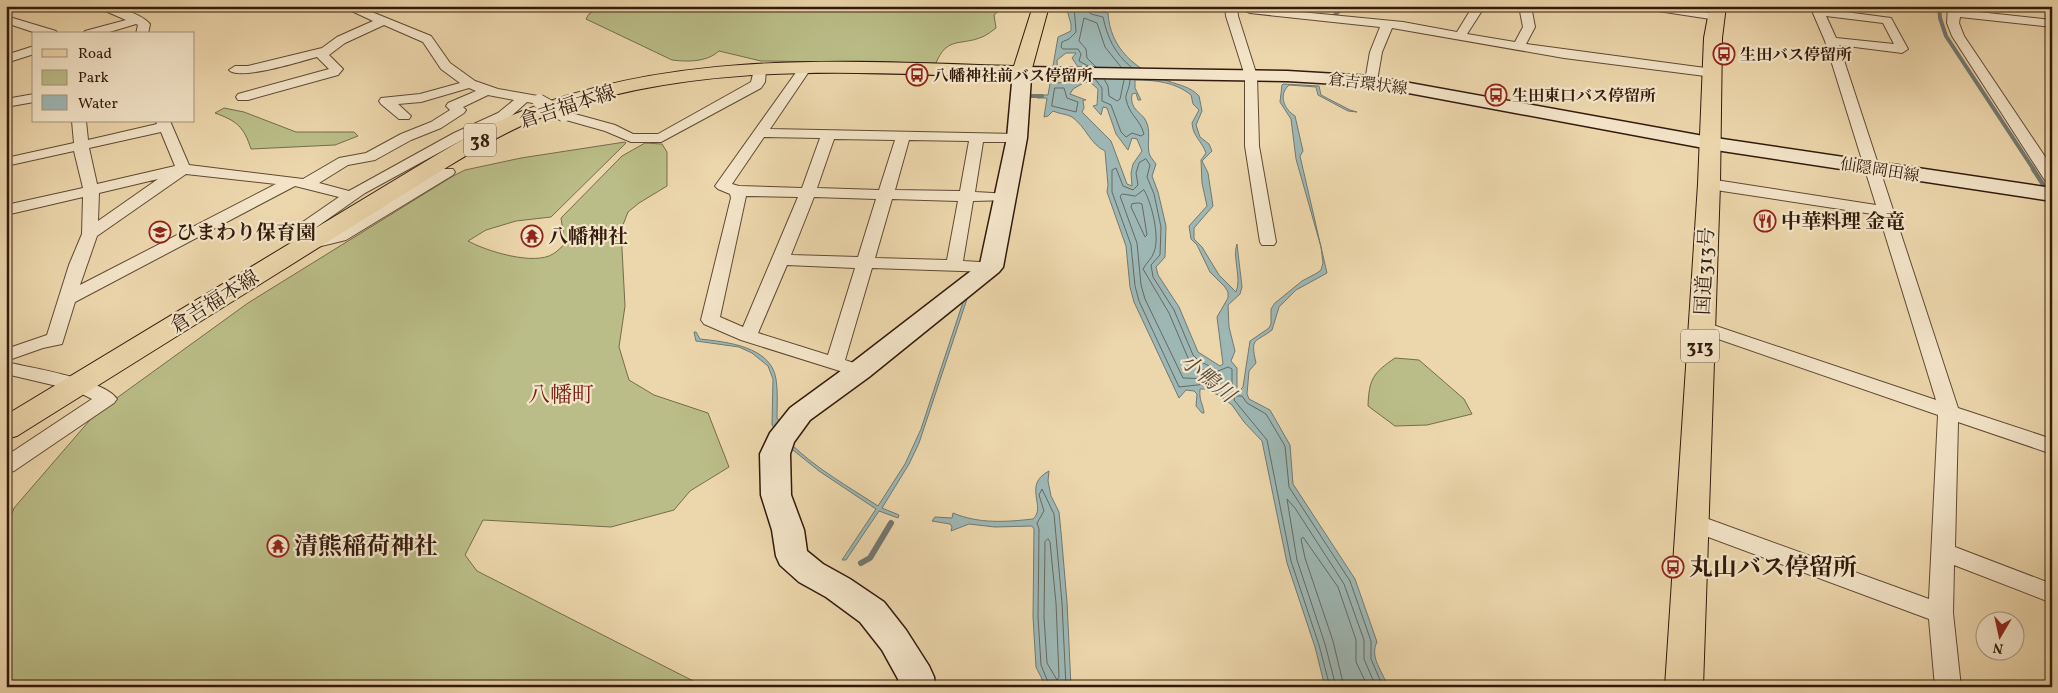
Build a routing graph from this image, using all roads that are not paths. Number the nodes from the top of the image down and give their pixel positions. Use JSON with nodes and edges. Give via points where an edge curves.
{"nodes":[{"id":1,"x":99,"y":6,"type":"edge"},
{"id":2,"x":346,"y":6,"type":"edge"},
{"id":3,"x":1041,"y":6,"type":"edge"},
{"id":4,"x":1231,"y":6,"type":"edge"},
{"id":5,"x":1351,"y":6,"type":"edge"},
{"id":6,"x":1479,"y":6,"type":"edge"},
{"id":7,"x":1525,"y":6,"type":"edge"},
{"id":8,"x":1645,"y":6,"type":"edge"},
{"id":9,"x":1248,"y":8,"type":"edge"},
{"id":10,"x":1817,"y":9,"type":"edge"},
{"id":11,"x":1954,"y":10,"type":"edge"},
{"id":12,"x":1717,"y":11,"type":"edge"},
{"id":13,"x":6,"y":19,"type":"edge"},
{"id":14,"x":138,"y":20,"type":"junction"},
{"id":15,"x":384,"y":21,"type":"junction"},
{"id":16,"x":1344,"y":21,"type":"junction"},
{"id":17,"x":2052,"y":24,"type":"edge"},
{"id":18,"x":1387,"y":25,"type":"junction"},
{"id":19,"x":46,"y":32,"type":"edge"},
{"id":20,"x":96,"y":32,"type":"edge"},
{"id":21,"x":142,"y":32,"type":"edge"},
{"id":22,"x":1460,"y":36,"type":"junction"},
{"id":23,"x":1830,"y":41,"type":"junction"},
{"id":24,"x":1519,"y":46,"type":"junction"},
{"id":25,"x":32,"y":51,"type":"edge"},
{"id":26,"x":325,"y":51,"type":"junction"},
{"id":27,"x":6,"y":58,"type":"edge"},
{"id":28,"x":806,"y":67,"type":"junction"},
{"id":29,"x":235,"y":70,"type":"dead end"},
{"id":30,"x":760,"y":70,"type":"junction"},
{"id":31,"x":1022,"y":72,"type":"junction"},
{"id":32,"x":1713,"y":73,"type":"junction"},
{"id":33,"x":1243,"y":76,"type":"junction"},
{"id":34,"x":1371,"y":81,"type":"junction"},
{"id":35,"x":470,"y":84,"type":"junction"},
{"id":36,"x":488,"y":90,"type":"junction"},
{"id":37,"x":243,"y":97,"type":"dead end"},
{"id":38,"x":32,"y":98,"type":"edge"},
{"id":39,"x":532,"y":99,"type":"junction"},
{"id":40,"x":6,"y":103,"type":"edge"},
{"id":41,"x":404,"y":116,"type":"dead end"},
{"id":42,"x":79,"y":122,"type":"edge"},
{"id":43,"x":164,"y":124,"type":"edge"},
{"id":44,"x":760,"y":133,"type":"junction"},
{"id":45,"x":829,"y":134,"type":"junction"},
{"id":46,"x":903,"y":136,"type":"junction"},
{"id":47,"x":977,"y":138,"type":"junction"},
{"id":48,"x":1017,"y":138,"type":"junction"},
{"id":49,"x":1709,"y":143,"type":"junction"},
{"id":50,"x":81,"y":145,"type":"junction"},
{"id":51,"x":6,"y":162,"type":"edge"},
{"id":52,"x":1872,"y":168,"type":"junction"},
{"id":53,"x":183,"y":169,"type":"junction"},
{"id":54,"x":448,"y":172,"type":"dead end"},
{"id":55,"x":299,"y":183,"type":"junction"},
{"id":56,"x":1709,"y":184,"type":"junction"},
{"id":57,"x":2048,"y":189,"type":"edge"},
{"id":58,"x":92,"y":190,"type":"junction"},
{"id":59,"x":737,"y":191,"type":"junction"},
{"id":60,"x":808,"y":192,"type":"junction"},
{"id":61,"x":886,"y":194,"type":"junction"},
{"id":62,"x":352,"y":196,"type":"junction"},
{"id":63,"x":966,"y":196,"type":"junction"},
{"id":64,"x":1006,"y":198,"type":"junction"},
{"id":65,"x":6,"y":210,"type":"edge"},
{"id":66,"x":1885,"y":211,"type":"junction"},
{"id":67,"x":90,"y":234,"type":"junction"},
{"id":68,"x":1268,"y":242,"type":"dead end"},
{"id":69,"x":301,"y":246,"type":"junction"},
{"id":70,"x":781,"y":260,"type":"junction"},
{"id":71,"x":865,"y":262,"type":"junction"},
{"id":72,"x":954,"y":266,"type":"junction"},
{"id":73,"x":991,"y":267,"type":"junction"},
{"id":74,"x":69,"y":298,"type":"junction"},
{"id":75,"x":1701,"y":327,"type":"junction"},
{"id":76,"x":748,"y":336,"type":"junction"},
{"id":77,"x":6,"y":355,"type":"edge"},
{"id":78,"x":847,"y":367,"type":"junction"},
{"id":79,"x":6,"y":368,"type":"edge"},
{"id":80,"x":80,"y":384,"type":"junction"},
{"id":81,"x":1946,"y":412,"type":"junction"},
{"id":82,"x":6,"y":428,"type":"edge"},
{"id":83,"x":2052,"y":447,"type":"edge"},
{"id":84,"x":6,"y":466,"type":"edge"},
{"id":85,"x":1692,"y":522,"type":"junction"},
{"id":86,"x":1942,"y":552,"type":"junction"},
{"id":87,"x":2052,"y":594,"type":"edge"},
{"id":88,"x":1941,"y":613,"type":"junction"},
{"id":89,"x":917,"y":687,"type":"edge"},
{"id":90,"x":1684,"y":687,"type":"edge"},
{"id":91,"x":1948,"y":687,"type":"edge"}],
"edges":[{"from":1,"to":14,"type":"street"},
{"from":2,"to":15,"type":"street"},
{"from":3,"to":31,"type":"main road"},
{"from":4,"to":33,"type":"street"},
{"from":5,"to":16,"type":"street"},
{"from":6,"to":22,"type":"street"},
{"from":7,"to":24,"type":"street","via":[[1529,27]]},
{"from":8,"to":12,"type":"street"},
{"from":9,"to":16,"type":"street"},
{"from":10,"to":23,"type":"street"},
{"from":10,"to":23,"type":"street","via":[[1887,20],[1902,49]]},
{"from":11,"to":17,"type":"street"},
{"from":11,"to":57,"type":"street","via":[[1953,23],[1958,36]]},
{"from":12,"to":32,"type":"main road","name":"国道313号","number":"313"},
{"from":13,"to":19,"type":"street"},
{"from":14,"to":20,"type":"street"},
{"from":14,"to":21,"type":"street","via":[[144,24]]},
{"from":15,"to":26,"type":"street","via":[[341,40]]},
{"from":15,"to":35,"type":"street","via":[[427,39],[445,66]]},
{"from":16,"to":18,"type":"street"},
{"from":18,"to":22,"type":"street"},
{"from":18,"to":34,"type":"street","via":[[1376,52]]},
{"from":22,"to":24,"type":"street"},
{"from":23,"to":52,"type":"street"},
{"from":24,"to":32,"type":"street"},
{"from":25,"to":27,"type":"street"},
{"from":26,"to":29,"type":"street"},
{"from":26,"to":37,"type":"street","via":[[322,54],[325,59],[337,69],[333,72]]},
{"from":28,"to":30,"type":"main road","name":"倉吉福本線","number":"38"},
{"from":28,"to":31,"type":"main road","name":"倉吉福本線","number":"38"},
{"from":28,"to":44,"type":"street"},
{"from":30,"to":39,"type":"street","bridge":true,"via":[[760,82],[756,85],[661,138],[630,138],[610,128],[564,115]]},
{"from":30,"to":69,"type":"main road","name":"倉吉福本線","number":"38","via":[[669,79],[619,88],[525,117]]},
{"from":31,"to":33,"type":"main road","name":"倉吉環状線"},
{"from":31,"to":48,"type":"main road"},
{"from":32,"to":49,"type":"main road","name":"国道313号","number":"313"},
{"from":33,"to":34,"type":"main road","name":"倉吉環状線"},
{"from":33,"to":68,"type":"street"},
{"from":34,"to":49,"type":"main road","name":"倉吉環状線"},
{"from":35,"to":36,"type":"street"},
{"from":35,"to":41,"type":"street","via":[[422,98],[386,101]]},
{"from":36,"to":39,"type":"street"},
{"from":36,"to":55,"type":"street","via":[[454,106],[459,110],[436,125],[370,157],[344,161]]},
{"from":38,"to":40,"type":"street"},
{"from":39,"to":62,"type":"street"},
{"from":42,"to":50,"type":"street"},
{"from":43,"to":50,"type":"street"},
{"from":43,"to":53,"type":"street"},
{"from":44,"to":45,"type":"street"},
{"from":44,"to":59,"type":"street","via":[[723,186]]},
{"from":45,"to":46,"type":"street"},
{"from":45,"to":60,"type":"street"},
{"from":46,"to":47,"type":"street"},
{"from":46,"to":61,"type":"street"},
{"from":47,"to":48,"type":"street"},
{"from":47,"to":63,"type":"street"},
{"from":48,"to":64,"type":"main road"},
{"from":49,"to":52,"type":"main road","name":"仙隠岡田線"},
{"from":49,"to":56,"type":"main road","name":"国道313号","number":"313"},
{"from":50,"to":51,"type":"street"},
{"from":50,"to":58,"type":"street"},
{"from":52,"to":57,"type":"main road","name":"仙隠岡田線"},
{"from":52,"to":66,"type":"street"},
{"from":53,"to":55,"type":"street"},
{"from":53,"to":58,"type":"street"},
{"from":53,"to":67,"type":"street"},
{"from":54,"to":69,"type":"street","via":[[340,237]]},
{"from":55,"to":62,"type":"street"},
{"from":55,"to":74,"type":"street"},
{"from":56,"to":66,"type":"street"},
{"from":56,"to":75,"type":"main road","name":"国道313号","number":"313"},
{"from":58,"to":65,"type":"street"},
{"from":58,"to":67,"type":"street"},
{"from":59,"to":60,"type":"street"},
{"from":59,"to":76,"type":"street","via":[[739,198],[710,320]]},
{"from":60,"to":61,"type":"street"},
{"from":60,"to":70,"type":"street"},
{"from":61,"to":63,"type":"street"},
{"from":61,"to":71,"type":"street"},
{"from":62,"to":69,"type":"street","via":[[300,231]]},
{"from":63,"to":64,"type":"street"},
{"from":63,"to":72,"type":"street"},
{"from":64,"to":73,"type":"main road"},
{"from":66,"to":81,"type":"street","via":[[1948,406]]},
{"from":67,"to":74,"type":"street","via":[[77,265]]},
{"from":69,"to":80,"type":"main road","name":"倉吉福本線","number":"38"},
{"from":70,"to":71,"type":"street"},
{"from":70,"to":76,"type":"street"},
{"from":71,"to":72,"type":"street"},
{"from":71,"to":78,"type":"street"},
{"from":72,"to":73,"type":"street"},
{"from":73,"to":78,"type":"main road"},
{"from":74,"to":77,"type":"street","via":[[55,340]]},
{"from":75,"to":81,"type":"street"},
{"from":75,"to":85,"type":"main road","name":"国道313号","number":"313"},
{"from":76,"to":78,"type":"street"},
{"from":78,"to":89,"type":"main road","via":[[800,414],[780,440],[775,454],[776,495],[788,530],[792,556],[810,573],[872,612],[894,640],[916,677]]},
{"from":79,"to":80,"type":"street"},
{"from":80,"to":82,"type":"main road","name":"倉吉福本線","number":"38"},
{"from":80,"to":84,"type":"street","via":[[107,399]]},
{"from":81,"to":83,"type":"street"},
{"from":81,"to":86,"type":"street"},
{"from":85,"to":88,"type":"street"},
{"from":85,"to":90,"type":"main road","name":"国道313号","number":"313"},
{"from":86,"to":87,"type":"street"},
{"from":86,"to":88,"type":"street"},
{"from":88,"to":91,"type":"street"}]}
